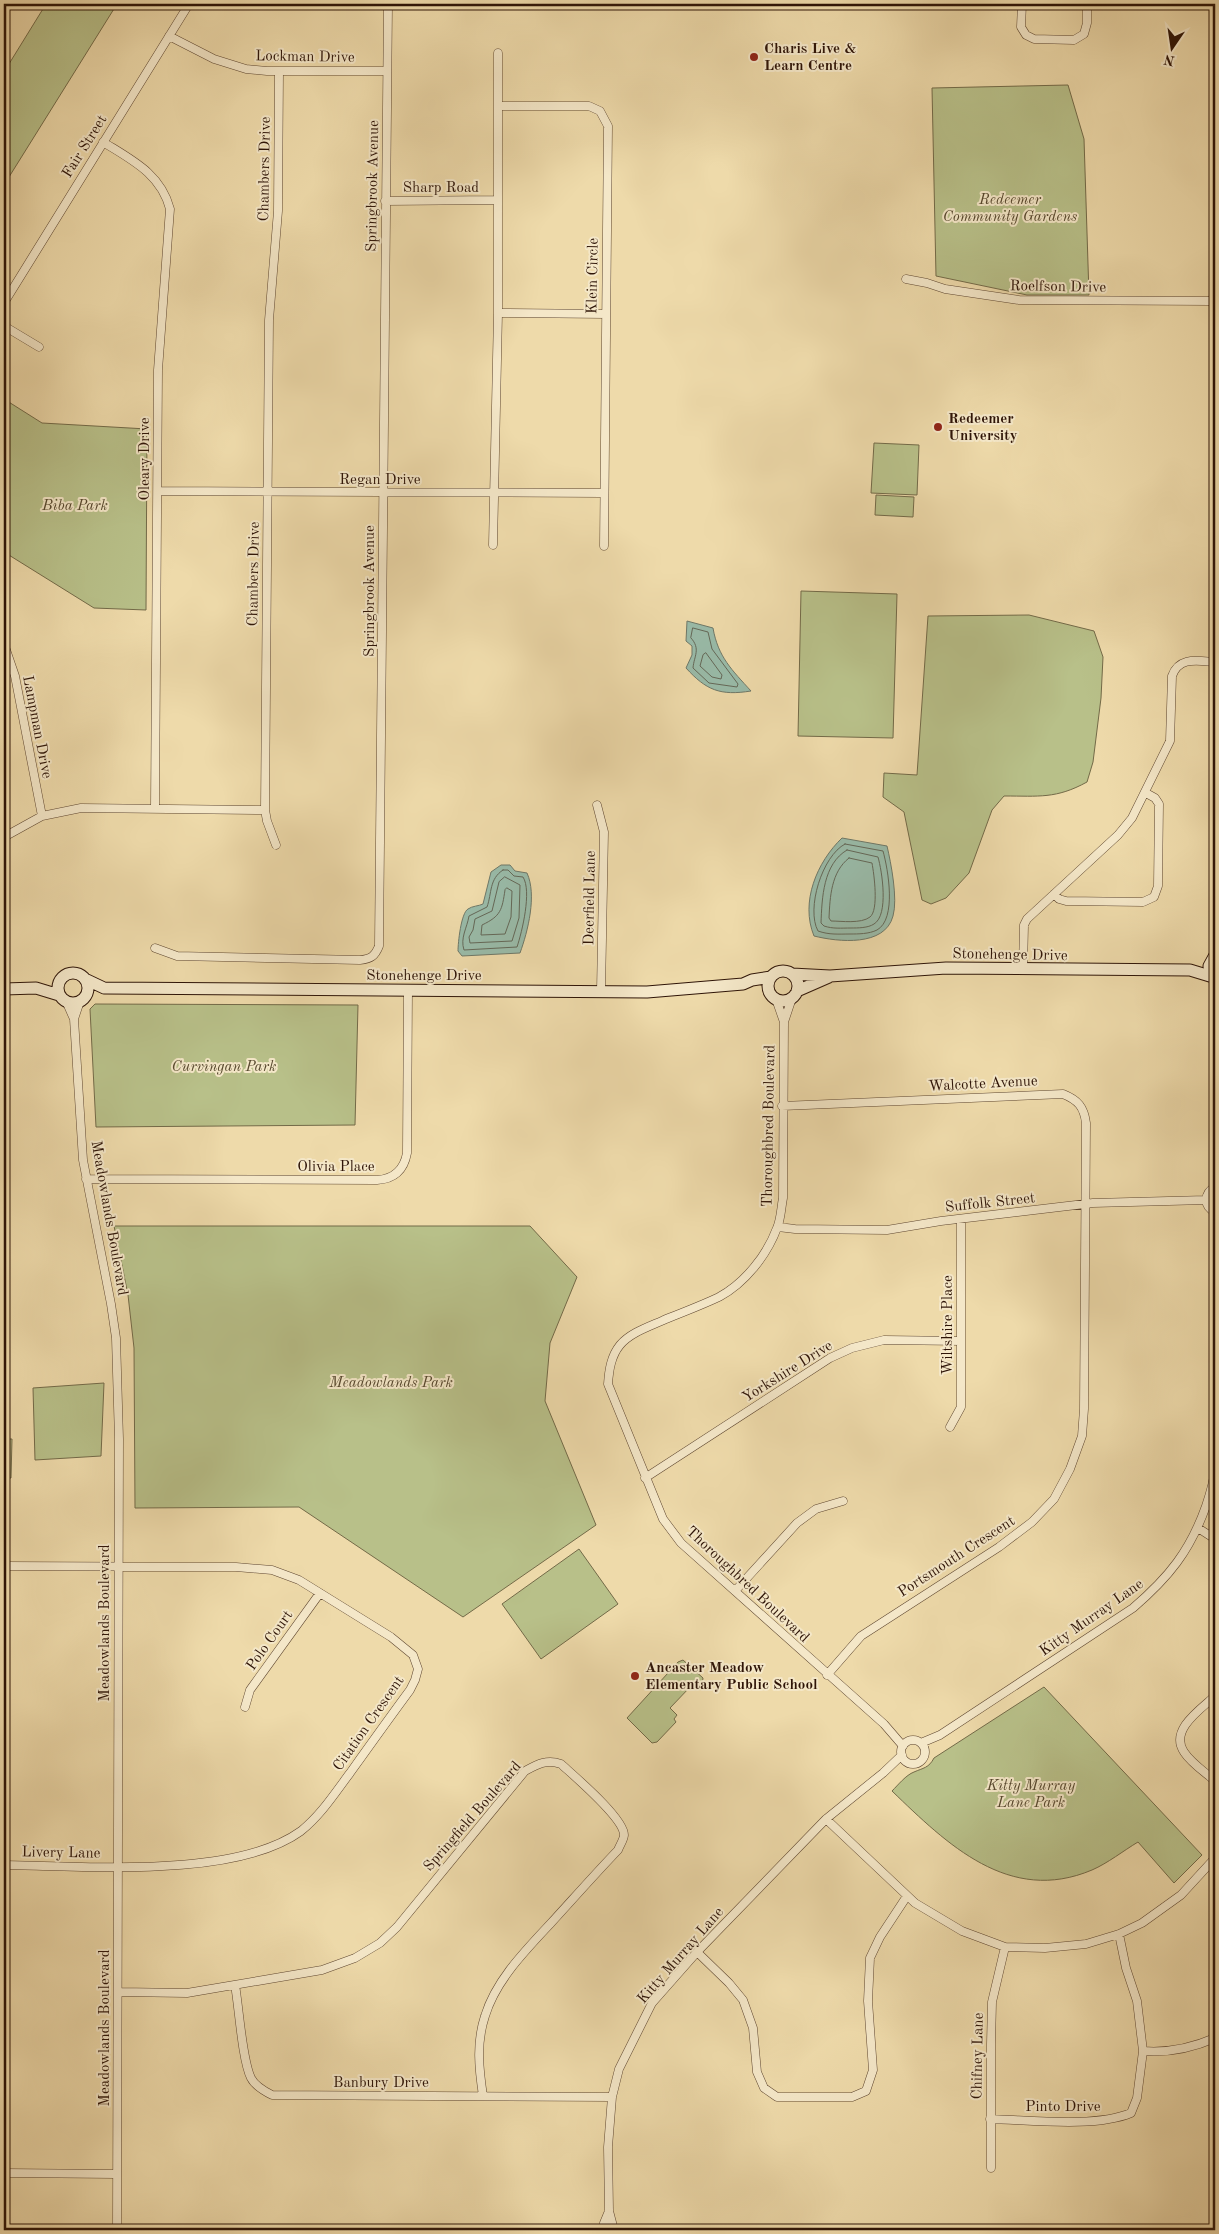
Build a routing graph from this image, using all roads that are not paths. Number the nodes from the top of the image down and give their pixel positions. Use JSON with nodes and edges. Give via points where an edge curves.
{"nodes":[{"id":1,"x":189,"y":4,"type":"edge"},
{"id":2,"x":388,"y":4,"type":"edge"},
{"id":3,"x":1022,"y":4,"type":"edge"},
{"id":4,"x":1087,"y":4,"type":"edge"},
{"id":5,"x":169,"y":36,"type":"junction"},
{"id":6,"x":498,"y":53,"type":"dead end"},
{"id":7,"x":279,"y":71,"type":"junction"},
{"id":8,"x":387,"y":71,"type":"junction"},
{"id":9,"x":498,"y":106,"type":"junction"},
{"id":10,"x":103,"y":142,"type":"junction"},
{"id":11,"x":498,"y":200,"type":"junction"},
{"id":12,"x":385,"y":201,"type":"junction"},
{"id":13,"x":906,"y":279,"type":"dead end"},
{"id":14,"x":1215,"y":291,"type":"edge"},
{"id":15,"x":1212,"y":301,"type":"junction"},
{"id":16,"x":4,"y":303,"type":"edge"},
{"id":17,"x":1215,"y":310,"type":"edge"},
{"id":18,"x":498,"y":313,"type":"junction"},
{"id":19,"x":606,"y":314,"type":"junction"},
{"id":20,"x":4,"y":326,"type":"edge"},
{"id":21,"x":39,"y":347,"type":"dead end"},
{"id":22,"x":158,"y":491,"type":"junction"},
{"id":23,"x":268,"y":492,"type":"junction"},
{"id":24,"x":384,"y":492,"type":"junction"},
{"id":25,"x":493,"y":493,"type":"junction"},
{"id":26,"x":603,"y":493,"type":"junction"},
{"id":27,"x":493,"y":545,"type":"dead end"},
{"id":28,"x":604,"y":546,"type":"dead end"},
{"id":29,"x":4,"y":644,"type":"edge"},
{"id":30,"x":1215,"y":662,"type":"edge"},
{"id":31,"x":1146,"y":793,"type":"junction"},
{"id":32,"x":597,"y":805,"type":"dead end"},
{"id":33,"x":155,"y":808,"type":"junction"},
{"id":34,"x":265,"y":810,"type":"junction"},
{"id":35,"x":42,"y":816,"type":"junction"},
{"id":36,"x":4,"y":837,"type":"edge"},
{"id":37,"x":276,"y":845,"type":"dead end"},
{"id":38,"x":1054,"y":894,"type":"junction"},
{"id":39,"x":155,"y":948,"type":"dead end"},
{"id":40,"x":1213,"y":957,"type":"edge"},
{"id":41,"x":1023,"y":968,"type":"junction"},
{"id":42,"x":1190,"y":970,"type":"junction"},
{"id":43,"x":792,"y":974,"type":"junction"},
{"id":44,"x":830,"y":976,"type":"junction"},
{"id":45,"x":771,"y":977,"type":"junction"},
{"id":46,"x":1214,"y":978,"type":"edge"},
{"id":47,"x":60,"y":980,"type":"junction"},
{"id":48,"x":85,"y":980,"type":"junction"},
{"id":49,"x":743,"y":984,"type":"junction"},
{"id":50,"x":36,"y":988,"type":"junction"},
{"id":51,"x":104,"y":988,"type":"junction"},
{"id":52,"x":408,"y":989,"type":"junction"},
{"id":53,"x":4,"y":990,"type":"edge"},
{"id":54,"x":601,"y":991,"type":"junction"},
{"id":55,"x":794,"y":994,"type":"junction"},
{"id":56,"x":772,"y":997,"type":"junction"},
{"id":57,"x":63,"y":998,"type":"junction"},
{"id":58,"x":83,"y":998,"type":"junction"},
{"id":59,"x":74,"y":1020,"type":"junction"},
{"id":60,"x":784,"y":1022,"type":"junction"},
{"id":61,"x":782,"y":1106,"type":"junction"},
{"id":62,"x":86,"y":1179,"type":"junction"},
{"id":63,"x":1215,"y":1187,"type":"edge"},
{"id":64,"x":1206,"y":1200,"type":"junction"},
{"id":65,"x":1084,"y":1204,"type":"junction"},
{"id":66,"x":1215,"y":1212,"type":"edge"},
{"id":67,"x":961,"y":1220,"type":"junction"},
{"id":68,"x":778,"y":1227,"type":"junction"},
{"id":69,"x":961,"y":1341,"type":"junction"},
{"id":70,"x":1215,"y":1422,"type":"edge"},
{"id":71,"x":950,"y":1427,"type":"dead end"},
{"id":72,"x":645,"y":1478,"type":"junction"},
{"id":73,"x":843,"y":1501,"type":"dead end"},
{"id":74,"x":1198,"y":1528,"type":"junction"},
{"id":75,"x":1215,"y":1539,"type":"edge"},
{"id":76,"x":4,"y":1566,"type":"edge"},
{"id":77,"x":118,"y":1566,"type":"junction"},
{"id":78,"x":735,"y":1591,"type":"junction"},
{"id":79,"x":320,"y":1592,"type":"junction"},
{"id":80,"x":827,"y":1675,"type":"junction"},
{"id":81,"x":1215,"y":1696,"type":"edge"},
{"id":82,"x":245,"y":1706,"type":"dead end"},
{"id":83,"x":940,"y":1735,"type":"junction"},
{"id":84,"x":906,"y":1743,"type":"junction"},
{"id":85,"x":921,"y":1743,"type":"junction"},
{"id":86,"x":925,"y":1751,"type":"junction"},
{"id":87,"x":904,"y":1759,"type":"junction"},
{"id":88,"x":1215,"y":1782,"type":"edge"},
{"id":89,"x":826,"y":1819,"type":"junction"},
{"id":90,"x":1215,"y":1858,"type":"edge"},
{"id":91,"x":4,"y":1865,"type":"edge"},
{"id":92,"x":118,"y":1866,"type":"junction"},
{"id":93,"x":907,"y":1896,"type":"junction"},
{"id":94,"x":1119,"y":1934,"type":"junction"},
{"id":95,"x":1005,"y":1947,"type":"junction"},
{"id":96,"x":697,"y":1952,"type":"junction"},
{"id":97,"x":235,"y":1985,"type":"junction"},
{"id":98,"x":119,"y":1992,"type":"junction"},
{"id":99,"x":1215,"y":2038,"type":"edge"},
{"id":100,"x":1143,"y":2051,"type":"junction"},
{"id":101,"x":483,"y":2096,"type":"junction"},
{"id":102,"x":612,"y":2097,"type":"junction"},
{"id":103,"x":990,"y":2119,"type":"junction"},
{"id":104,"x":991,"y":2168,"type":"dead end"},
{"id":105,"x":4,"y":2172,"type":"edge"},
{"id":106,"x":116,"y":2174,"type":"junction"},
{"id":107,"x":609,"y":2212,"type":"junction"},
{"id":108,"x":117,"y":2230,"type":"edge"},
{"id":109,"x":604,"y":2230,"type":"edge"},
{"id":110,"x":614,"y":2230,"type":"edge"}],
"edges":[{"from":1,"to":5,"type":"street","name":"Fair Street"},
{"from":2,"to":8,"type":"street","name":"Springbrook Avenue"},
{"from":3,"to":4,"type":"street","via":[[1021,27],[1026,35],[1034,39],[1074,40],[1084,34]]},
{"from":5,"to":7,"type":"street","name":"Lockman Drive","via":[[226,64]]},
{"from":5,"to":10,"type":"street","name":"Fair Street"},
{"from":6,"to":9,"type":"street"},
{"from":7,"to":8,"type":"street","name":"Lockman Drive"},
{"from":7,"to":23,"type":"street","name":"Chambers Drive","via":[[278,201],[269,315]]},
{"from":8,"to":12,"type":"street","name":"Springbrook Avenue"},
{"from":9,"to":11,"type":"street"},
{"from":9,"to":19,"type":"street","name":"Klein Circle","via":[[589,106],[600,111],[608,126]]},
{"from":10,"to":16,"type":"street","name":"Fair Street"},
{"from":10,"to":22,"type":"street","name":"Oleary Drive","via":[[153,176],[163,189],[170,209],[159,344]]},
{"from":11,"to":12,"type":"street","name":"Sharp Road"},
{"from":11,"to":18,"type":"street"},
{"from":12,"to":24,"type":"street","name":"Springbrook Avenue"},
{"from":13,"to":15,"type":"street","name":"Roelfson Drive","via":[[1018,300]]},
{"from":14,"to":15,"type":"street"},
{"from":15,"to":17,"type":"street"},
{"from":18,"to":19,"type":"street"},
{"from":18,"to":25,"type":"street"},
{"from":19,"to":26,"type":"street","name":"Klein Circle"},
{"from":20,"to":21,"type":"street"},
{"from":22,"to":23,"type":"street","name":"Regan Drive"},
{"from":22,"to":33,"type":"street","name":"Oleary Drive"},
{"from":23,"to":24,"type":"street","name":"Regan Drive"},
{"from":23,"to":34,"type":"street","name":"Chambers Drive"},
{"from":24,"to":25,"type":"street","name":"Regan Drive"},
{"from":24,"to":39,"type":"street","name":"Springbrook Avenue","via":[[380,934],[376,954],[360,960],[177,956]]},
{"from":25,"to":26,"type":"street","name":"Regan Drive"},
{"from":25,"to":27,"type":"street"},
{"from":26,"to":28,"type":"street","name":"Klein Circle"},
{"from":29,"to":35,"type":"street","name":"Lampman Drive","via":[[15,676]]},
{"from":30,"to":31,"type":"street","via":[[1186,661],[1175,668],[1170,741]]},
{"from":31,"to":38,"type":"street","via":[[1118,835]]},
{"from":31,"to":38,"type":"street","via":[[1159,804],[1158,886],[1154,897],[1143,902],[1066,901]]},
{"from":32,"to":54,"type":"street","name":"Deerfield Lane","via":[[604,832]]},
{"from":33,"to":34,"type":"street"},
{"from":33,"to":35,"type":"street","via":[[81,808]]},
{"from":34,"to":37,"type":"street","name":"Chambers Drive"},
{"from":35,"to":36,"type":"street"},
{"from":38,"to":41,"type":"street","via":[[1029,915],[1024,925]]},
{"from":40,"to":42,"type":"street","name":"Stonehenge Drive"},
{"from":40,"to":46,"type":"street","via":[[1209,970]]},
{"from":41,"to":42,"type":"street","name":"Stonehenge Drive"},
{"from":41,"to":44,"type":"street","name":"Stonehenge Drive","via":[[915,969]]},
{"from":42,"to":46,"type":"street","name":"Stonehenge Drive"},
{"from":43,"to":44,"type":"street","name":"Stonehenge Drive"},
{"from":43,"to":45,"type":"street","via":[[783,971]]},
{"from":43,"to":55,"type":"street","via":[[797,982]]},
{"from":44,"to":55,"type":"street","name":"Stonehenge Drive"},
{"from":45,"to":49,"type":"street","name":"Stonehenge Drive"},
{"from":45,"to":56,"type":"street","via":[[768,985]]},
{"from":47,"to":48,"type":"street","via":[[73,973]]},
{"from":47,"to":50,"type":"street"},
{"from":47,"to":57,"type":"street","via":[[58,987]]},
{"from":48,"to":51,"type":"street","name":"Stonehenge Drive"},
{"from":48,"to":58,"type":"street"},
{"from":49,"to":54,"type":"street","name":"Stonehenge Drive","via":[[656,991]]},
{"from":49,"to":56,"type":"street","name":"Stonehenge Drive"},
{"from":50,"to":53,"type":"street"},
{"from":50,"to":57,"type":"street"},
{"from":51,"to":52,"type":"street","name":"Stonehenge Drive"},
{"from":51,"to":58,"type":"street","name":"Stonehenge Drive"},
{"from":52,"to":54,"type":"street","name":"Stonehenge Drive"},
{"from":52,"to":62,"type":"street","name":"Olivia Place","via":[[407,1153],[402,1169],[392,1177],[377,1180]]},
{"from":55,"to":56,"type":"street","via":[[784,1001]]},
{"from":55,"to":60,"type":"street","name":"Thoroughbred Boulevard"},
{"from":56,"to":60,"type":"street","name":"Thoroughbred Boulevard"},
{"from":57,"to":58,"type":"street"},
{"from":57,"to":59,"type":"street","name":"Meadowlands Boulevard"},
{"from":58,"to":59,"type":"street","name":"Meadowlands Boulevard"},
{"from":59,"to":62,"type":"street","name":"Meadowlands Boulevard"},
{"from":60,"to":61,"type":"street","name":"Thoroughbred Boulevard"},
{"from":61,"to":65,"type":"street","name":"Walcotte Avenue","via":[[1063,1094],[1077,1100],[1085,1113]]},
{"from":61,"to":68,"type":"street","name":"Thoroughbred Boulevard","via":[[783,1198]]},
{"from":62,"to":77,"type":"street","name":"Meadowlands Boulevard","via":[[116,1338],[120,1439]]},
{"from":63,"to":64,"type":"street","via":[[1208,1192]]},
{"from":64,"to":65,"type":"street","name":"Suffolk Street"},
{"from":64,"to":66,"type":"street","via":[[1208,1207]]},
{"from":65,"to":67,"type":"street","name":"Suffolk Street"},
{"from":65,"to":80,"type":"street","name":"Portsmouth Crescent","via":[[1082,1436],[1058,1492],[1032,1522],[1005,1542],[861,1636]]},
{"from":67,"to":68,"type":"street","name":"Suffolk Street","via":[[887,1230]]},
{"from":67,"to":69,"type":"street","name":"Wiltshire Place"},
{"from":68,"to":72,"type":"street","name":"Thoroughbred Boulevard","via":[[767,1250],[747,1276],[720,1296],[632,1335],[615,1353],[609,1368],[608,1384]]},
{"from":69,"to":71,"type":"street","name":"Wiltshire Place","via":[[961,1407]]},
{"from":69,"to":72,"type":"street","name":"Yorkshire Drive","via":[[878,1341],[852,1348],[830,1358]]},
{"from":70,"to":74,"type":"street","name":"Kitty Murray Lane","via":[[1215,1468]]},
{"from":72,"to":78,"type":"street","name":"Thoroughbred Boulevard","via":[[663,1519],[681,1543]]},
{"from":73,"to":78,"type":"street","via":[[816,1509],[797,1523]]},
{"from":74,"to":75,"type":"street"},
{"from":74,"to":83,"type":"street","name":"Kitty Murray Lane","via":[[1182,1559],[1160,1585],[1133,1608]]},
{"from":76,"to":77,"type":"street","name":"Citation Crescent"},
{"from":77,"to":79,"type":"street","name":"Citation Crescent","via":[[272,1570]]},
{"from":77,"to":92,"type":"street","name":"Meadowlands Boulevard"},
{"from":78,"to":80,"type":"street","name":"Thoroughbred Boulevard"},
{"from":79,"to":82,"type":"street","name":"Polo Court","via":[[250,1690]]},
{"from":79,"to":92,"type":"street","name":"Citation Crescent","via":[[391,1637],[413,1655],[418,1669],[410,1690],[326,1806],[300,1831],[276,1845],[244,1856],[192,1864]]},
{"from":80,"to":84,"type":"street","name":"Thoroughbred Boulevard"},
{"from":81,"to":88,"type":"street","via":[[1183,1727],[1180,1741],[1184,1752]]},
{"from":83,"to":85,"type":"street","name":"Kitty Murray Lane"},
{"from":83,"to":86,"type":"street","name":"Kitty Murray Lane"},
{"from":84,"to":85,"type":"street","via":[[914,1740]]},
{"from":84,"to":87,"type":"street"},
{"from":85,"to":86,"type":"street"},
{"from":86,"to":87,"type":"street","via":[[919,1762]]},
{"from":87,"to":89,"type":"street","name":"Kitty Murray Lane"},
{"from":89,"to":93,"type":"street"},
{"from":89,"to":96,"type":"street","name":"Kitty Murray Lane"},
{"from":90,"to":94,"type":"street","via":[[1181,1895],[1147,1920]]},
{"from":91,"to":92,"type":"street","name":"Livery Lane"},
{"from":92,"to":98,"type":"street","name":"Meadowlands Boulevard"},
{"from":93,"to":95,"type":"street","via":[[937,1918]]},
{"from":93,"to":96,"type":"street","via":[[870,1958],[868,2001],[874,2070],[866,2091],[852,2097],[777,2097],[764,2088],[757,2072],[753,2028],[743,2000]]},
{"from":94,"to":95,"type":"street","via":[[1086,1944]]},
{"from":94,"to":100,"type":"street","name":"Pinto Drive","via":[[1137,2001]]},
{"from":95,"to":103,"type":"street","name":"Chifney Lane","via":[[992,2002]]},
{"from":96,"to":102,"type":"street","name":"Kitty Murray Lane","via":[[652,2003],[619,2069]]},
{"from":97,"to":98,"type":"street","name":"Springfield Boulevard","via":[[187,1992]]},
{"from":97,"to":101,"type":"street","name":"Banbury Drive","via":[[251,2078],[272,2095]]},
{"from":97,"to":101,"type":"street","name":"Springfield Boulevard","via":[[322,1970],[355,1958],[380,1943],[397,1927],[525,1771],[545,1762],[561,1764],[612,1812],[624,1836],[618,1850],[516,1962],[496,1990],[485,2016],[480,2043]]},
{"from":98,"to":106,"type":"street","name":"Meadowlands Boulevard"},
{"from":99,"to":100,"type":"street","via":[[1182,2049]]},
{"from":100,"to":103,"type":"street","name":"Pinto Drive","via":[[1137,2098],[1131,2113],[1094,2122]]},
{"from":101,"to":102,"type":"street","name":"Banbury Drive"},
{"from":102,"to":107,"type":"street","name":"Kitty Murray Lane","via":[[608,2147]]},
{"from":103,"to":104,"type":"street","name":"Chifney Lane"},
{"from":105,"to":106,"type":"street"},
{"from":106,"to":108,"type":"street","name":"Meadowlands Boulevard"},
{"from":107,"to":109,"type":"street","name":"Kitty Murray Lane"},
{"from":107,"to":110,"type":"street","name":"Kitty Murray Lane"}]}
